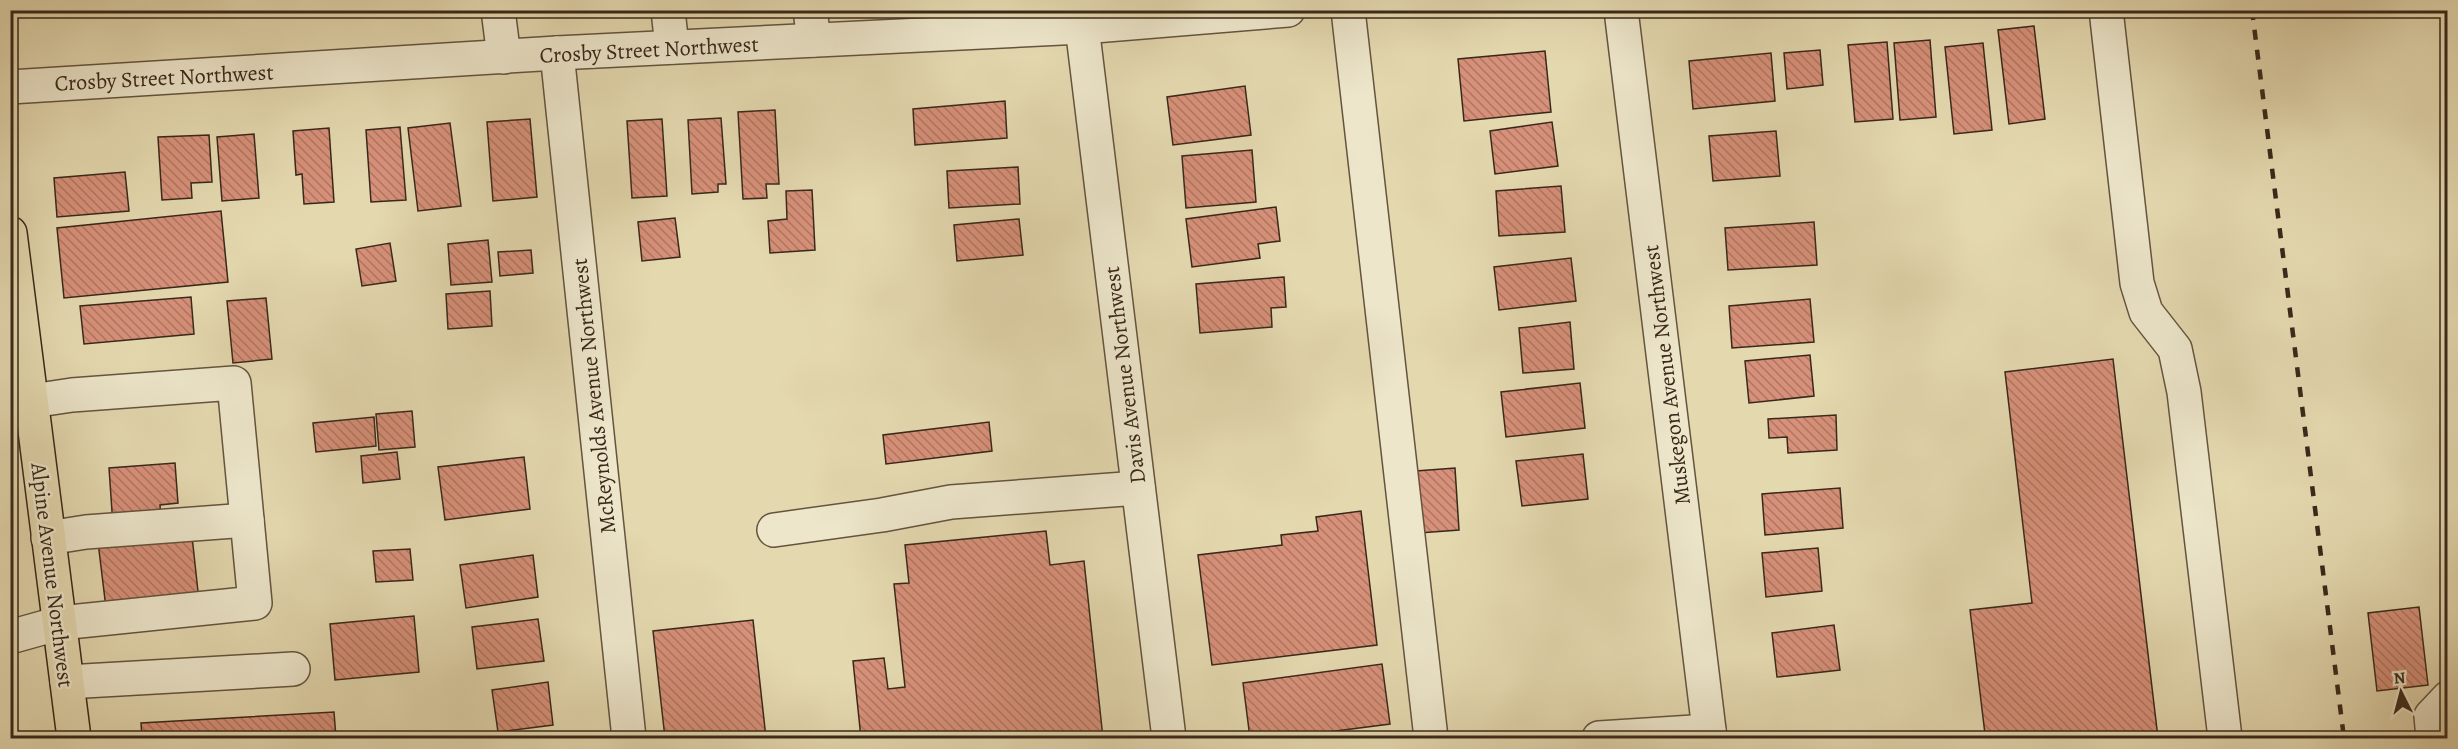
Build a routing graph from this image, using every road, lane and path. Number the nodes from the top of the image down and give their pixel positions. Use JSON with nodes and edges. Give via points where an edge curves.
{"nodes":[{"id":1,"x":498,"y":10,"type":"edge"},
{"id":2,"x":668,"y":10,"type":"edge"},
{"id":3,"x":1288,"y":10,"type":"edge"},
{"id":4,"x":1348,"y":10,"type":"edge"},
{"id":5,"x":1621,"y":10,"type":"edge"},
{"id":6,"x":2106,"y":10,"type":"edge"},
{"id":7,"x":1081,"y":19,"type":"edge"},
{"id":8,"x":812,"y":25,"type":"edge"},
{"id":9,"x":672,"y":47,"type":"junction"},
{"id":10,"x":556,"y":53,"type":"junction"},
{"id":11,"x":504,"y":57,"type":"junction"},
{"id":12,"x":10,"y":87,"type":"edge"},
{"id":13,"x":10,"y":233,"type":"edge"},
{"id":14,"x":32,"y":401,"type":"junction"},
{"id":15,"x":1138,"y":488,"type":"junction"},
{"id":16,"x":247,"y":520,"type":"junction"},
{"id":17,"x":774,"y":530,"type":"dead end"},
{"id":18,"x":48,"y":538,"type":"junction"},
{"id":19,"x":60,"y":623,"type":"junction"},
{"id":20,"x":10,"y":637,"type":"edge"},
{"id":21,"x":293,"y":669,"type":"dead end"},
{"id":22,"x":67,"y":682,"type":"junction"},
{"id":23,"x":2448,"y":698,"type":"edge"},
{"id":24,"x":1710,"y":735,"type":"edge"},
{"id":25,"x":74,"y":738,"type":"edge"},
{"id":26,"x":629,"y":738,"type":"edge"},
{"id":27,"x":1169,"y":738,"type":"edge"},
{"id":28,"x":1431,"y":738,"type":"edge"},
{"id":29,"x":1599,"y":738,"type":"edge"},
{"id":30,"x":2225,"y":738,"type":"edge"},
{"id":31,"x":2433,"y":738,"type":"edge"}],
"edges":[{"from":1,"to":11,"type":"street"},
{"from":2,"to":9,"type":"street"},
{"from":3,"to":7,"type":"street","name":"Crosby Street Northwest"},
{"from":4,"to":28,"type":"street"},
{"from":5,"to":24,"type":"street","name":"Muskegon Avenue Northwest"},
{"from":6,"to":30,"type":"street","via":[[2137,283],[2146,312],[2175,349],[2184,392]]},
{"from":7,"to":8,"type":"street","name":"Crosby Street Northwest"},
{"from":7,"to":15,"type":"street","name":"Davis Avenue Northwest"},
{"from":8,"to":9,"type":"street","name":"Crosby Street Northwest"},
{"from":9,"to":10,"type":"street","name":"Crosby Street Northwest"},
{"from":10,"to":11,"type":"street","name":"Crosby Street Northwest"},
{"from":10,"to":26,"type":"street","name":"McReynolds Avenue Northwest"},
{"from":11,"to":12,"type":"street","name":"Crosby Street Northwest"},
{"from":13,"to":14,"type":"main road","name":"Alpine Avenue Northwest"},
{"from":14,"to":16,"type":"street","via":[[234,382]]},
{"from":14,"to":18,"type":"main road","name":"Alpine Avenue Northwest"},
{"from":15,"to":17,"type":"street","via":[[951,502]]},
{"from":15,"to":27,"type":"street","name":"Davis Avenue Northwest"},
{"from":16,"to":18,"type":"street"},
{"from":16,"to":19,"type":"street","via":[[255,603]]},
{"from":18,"to":19,"type":"main road","name":"Alpine Avenue Northwest"},
{"from":19,"to":20,"type":"street"},
{"from":19,"to":22,"type":"main road","name":"Alpine Avenue Northwest"},
{"from":21,"to":22,"type":"street"},
{"from":22,"to":25,"type":"main road","name":"Alpine Avenue Northwest"},
{"from":23,"to":31,"type":"street","via":[[2431,716]]},
{"from":24,"to":29,"type":"street"}]}
